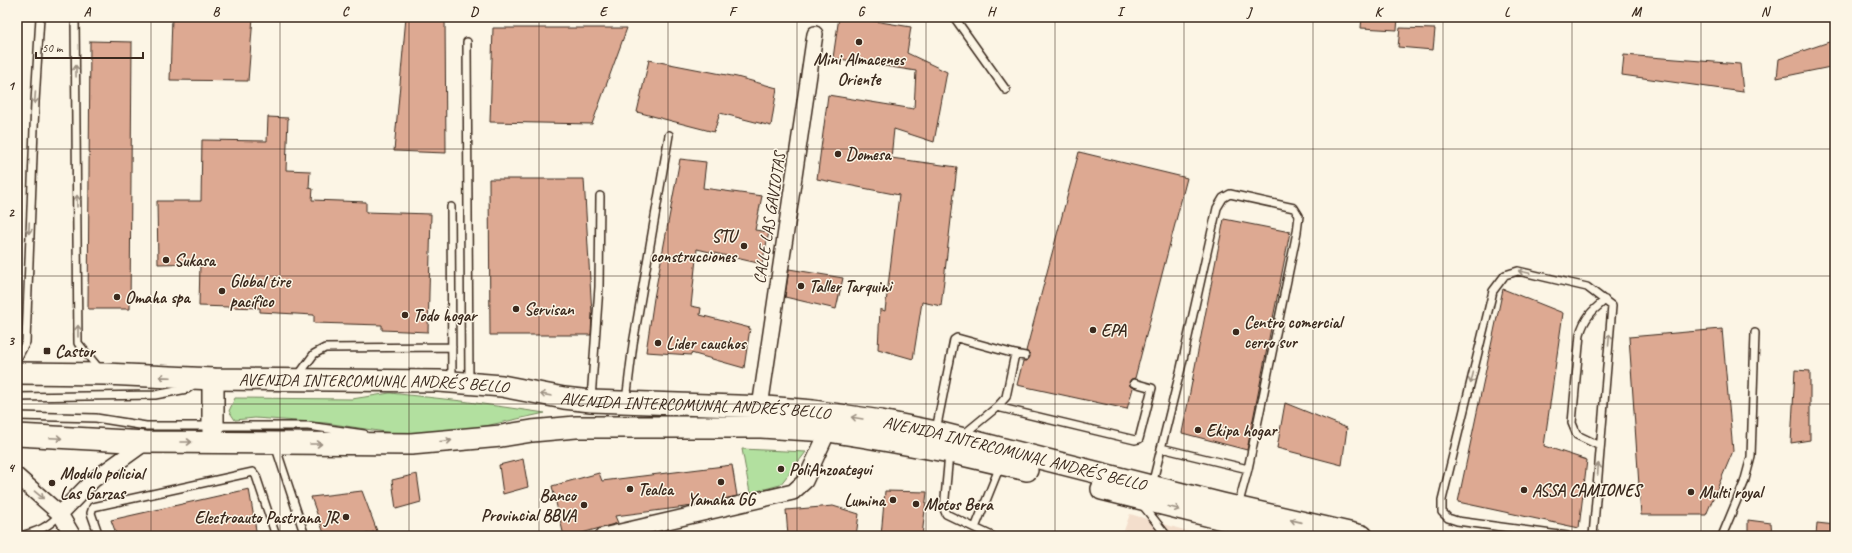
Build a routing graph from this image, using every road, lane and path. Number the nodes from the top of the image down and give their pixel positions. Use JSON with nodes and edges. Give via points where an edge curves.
{"nodes":[{"id":1,"x":40,"y":17,"type":"edge"},
{"id":2,"x":76,"y":17,"type":"edge"},
{"id":3,"x":954,"y":17,"type":"edge"},
{"id":4,"x":815,"y":34,"type":"dead end"},
{"id":5,"x":467,"y":42,"type":"dead end"},
{"id":6,"x":1006,"y":90,"type":"dead end"},
{"id":7,"x":669,"y":135,"type":"dead end"},
{"id":8,"x":600,"y":196,"type":"dead end"},
{"id":9,"x":451,"y":207,"type":"dead end"},
{"id":10,"x":1605,"y":300,"type":"junction"},
{"id":11,"x":1754,"y":333,"type":"dead end"},
{"id":12,"x":452,"y":347,"type":"junction"},
{"id":13,"x":18,"y":354,"type":"edge"},
{"id":14,"x":1015,"y":354,"type":"junction"},
{"id":15,"x":1025,"y":356,"type":"dead end"},
{"id":16,"x":17,"y":373,"type":"edge"},
{"id":17,"x":105,"y":374,"type":"junction"},
{"id":18,"x":208,"y":379,"type":"junction"},
{"id":19,"x":295,"y":380,"type":"junction"},
{"id":20,"x":461,"y":382,"type":"junction"},
{"id":21,"x":1134,"y":383,"type":"dead end"},
{"id":22,"x":17,"y":397,"type":"edge"},
{"id":23,"x":591,"y":401,"type":"junction"},
{"id":24,"x":625,"y":403,"type":"junction"},
{"id":25,"x":760,"y":407,"type":"junction"},
{"id":26,"x":997,"y":407,"type":"junction"},
{"id":27,"x":17,"y":416,"type":"edge"},
{"id":28,"x":828,"y":431,"type":"junction"},
{"id":29,"x":936,"y":432,"type":"junction"},
{"id":30,"x":213,"y":434,"type":"junction"},
{"id":31,"x":17,"y":435,"type":"edge"},
{"id":32,"x":146,"y":442,"type":"junction"},
{"id":33,"x":274,"y":443,"type":"junction"},
{"id":34,"x":411,"y":444,"type":"junction"},
{"id":35,"x":955,"y":445,"type":"junction"},
{"id":36,"x":1600,"y":446,"type":"junction"},
{"id":37,"x":1161,"y":448,"type":"junction"},
{"id":38,"x":1001,"y":464,"type":"junction"},
{"id":39,"x":1248,"y":469,"type":"junction"},
{"id":40,"x":17,"y":476,"type":"edge"},
{"id":41,"x":1144,"y":493,"type":"junction"},
{"id":42,"x":1237,"y":507,"type":"junction"},
{"id":43,"x":60,"y":514,"type":"junction"},
{"id":44,"x":975,"y":528,"type":"junction"},
{"id":45,"x":20,"y":536,"type":"edge"},
{"id":46,"x":73,"y":536,"type":"edge"},
{"id":47,"x":99,"y":536,"type":"edge"},
{"id":48,"x":276,"y":536,"type":"edge"},
{"id":49,"x":305,"y":536,"type":"edge"},
{"id":50,"x":603,"y":536,"type":"edge"},
{"id":51,"x":992,"y":536,"type":"edge"},
{"id":52,"x":1167,"y":536,"type":"edge"},
{"id":53,"x":1290,"y":536,"type":"edge"},
{"id":54,"x":1362,"y":536,"type":"edge"},
{"id":55,"x":1568,"y":536,"type":"edge"},
{"id":56,"x":1593,"y":536,"type":"edge"},
{"id":57,"x":1722,"y":536,"type":"edge"}],
"edges":[{"from":1,"to":13,"type":"lane","one_way":true,"via":[[26,342]]},
{"from":17,"to":2,"type":"lane","one_way":true,"via":[[78,343]]},
{"from":3,"to":6,"type":"lane"},
{"from":4,"to":25,"type":"street","name":"CALLE LAS GAVIOTAS"},
{"from":5,"to":20,"type":"lane"},
{"from":7,"to":24,"type":"lane"},
{"from":8,"to":23,"type":"lane","via":[[599,287]]},
{"from":9,"to":12,"type":"lane"},
{"from":36,"to":10,"type":"lane","one_way":true,"via":[[1612,306]]},
{"from":10,"to":36,"type":"lane","via":[[1590,312],[1580,334],[1572,422],[1577,435]]},
{"from":10,"to":55,"type":"lane","one_way":true,"via":[[1588,287],[1518,271],[1505,275],[1493,291],[1442,500],[1442,512],[1448,518],[1457,521]]},
{"from":11,"to":57,"type":"lane","via":[[1750,457],[1744,484]]},
{"from":12,"to":19,"type":"lane","via":[[325,348],[314,354]]},
{"from":12,"to":20,"type":"lane"},
{"from":14,"to":15,"type":"lane"},
{"from":14,"to":26,"type":"lane","via":[[1006,397]]},
{"from":14,"to":29,"type":"lane","via":[[956,338]]},
{"from":16,"to":17,"type":"main road","name":"AVENIDA INTERCOMUNAL ANDRÉS BELLO"},
{"from":18,"to":17,"type":"main road","name":"AVENIDA INTERCOMUNAL ANDRÉS BELLO","one_way":true},
{"from":18,"to":19,"type":"main road","name":"AVENIDA INTERCOMUNAL ANDRÉS BELLO"},
{"from":18,"to":22,"type":"lane","via":[[187,389],[155,395]]},
{"from":18,"to":30,"type":"main road"},
{"from":19,"to":20,"type":"main road","name":"AVENIDA INTERCOMUNAL ANDRÉS BELLO"},
{"from":23,"to":20,"type":"main road","name":"AVENIDA INTERCOMUNAL ANDRÉS BELLO","one_way":true},
{"from":21,"to":26,"type":"lane","via":[[1152,388],[1139,439],[1134,440]]},
{"from":23,"to":24,"type":"main road","name":"AVENIDA INTERCOMUNAL ANDRÉS BELLO"},
{"from":24,"to":25,"type":"main road","name":"AVENIDA INTERCOMUNAL ANDRÉS BELLO"},
{"from":29,"to":25,"type":"main road","name":"AVENIDA INTERCOMUNAL ANDRÉS BELLO","one_way":true,"via":[[846,416]]},
{"from":26,"to":35,"type":"lane"},
{"from":27,"to":30,"type":"lane","via":[[96,418]]},
{"from":34,"to":28,"type":"main road","name":"AVENIDA INTERCOMUNAL ANDRÉS BELLO","one_way":true,"via":[[606,426],[761,427]]},
{"from":28,"to":35,"type":"main road","name":"AVENIDA INTERCOMUNAL ANDRÉS BELLO"},
{"from":28,"to":50,"type":"street","via":[[805,481],[793,492]]},
{"from":29,"to":35,"type":"main road","name":"AVENIDA INTERCOMUNAL ANDRÉS BELLO"},
{"from":32,"to":30,"type":"main road","name":"AVENIDA INTERCOMUNAL ANDRÉS BELLO","one_way":true},
{"from":30,"to":33,"type":"main road","name":"AVENIDA INTERCOMUNAL ANDRÉS BELLO"},
{"from":30,"to":34,"type":"lane","via":[[308,426]]},
{"from":31,"to":32,"type":"main road","name":"AVENIDA INTERCOMUNAL ANDRÉS BELLO","one_way":true},
{"from":32,"to":43,"type":"street","via":[[93,480]]},
{"from":33,"to":34,"type":"main road","name":"AVENIDA INTERCOMUNAL ANDRÉS BELLO","one_way":true},
{"from":33,"to":49,"type":"lane"},
{"from":35,"to":38,"type":"main road","name":"AVENIDA INTERCOMUNAL ANDRÉS BELLO"},
{"from":35,"to":41,"type":"main road","name":"AVENIDA INTERCOMUNAL ANDRÉS BELLO"},
{"from":35,"to":44,"type":"lane","via":[[944,509],[946,514]]},
{"from":56,"to":36,"type":"lane","one_way":true},
{"from":37,"to":39,"type":"lane"},
{"from":37,"to":39,"type":"lane","via":[[1217,208],[1222,198],[1230,194],[1294,208],[1299,216],[1297,232]]},
{"from":37,"to":41,"type":"lane"},
{"from":38,"to":41,"type":"main road","name":"AVENIDA INTERCOMUNAL ANDRÉS BELLO"},
{"from":38,"to":44,"type":"lane"},
{"from":39,"to":42,"type":"lane"},
{"from":40,"to":43,"type":"street","one_way":true},
{"from":41,"to":42,"type":"main road","name":"AVENIDA INTERCOMUNAL ANDRÉS BELLO"},
{"from":41,"to":52,"type":"lane"},
{"from":41,"to":53,"type":"main road","name":"AVENIDA INTERCOMUNAL ANDRÉS BELLO","one_way":true},
{"from":54,"to":42,"type":"main road","name":"AVENIDA INTERCOMUNAL ANDRÉS BELLO","one_way":true},
{"from":43,"to":45,"type":"lane","via":[[41,530]]},
{"from":43,"to":46,"type":"street"},
{"from":44,"to":51,"type":"lane"},
{"from":47,"to":48,"type":"lane","via":[[91,513],[93,508],[253,472]]}]}
